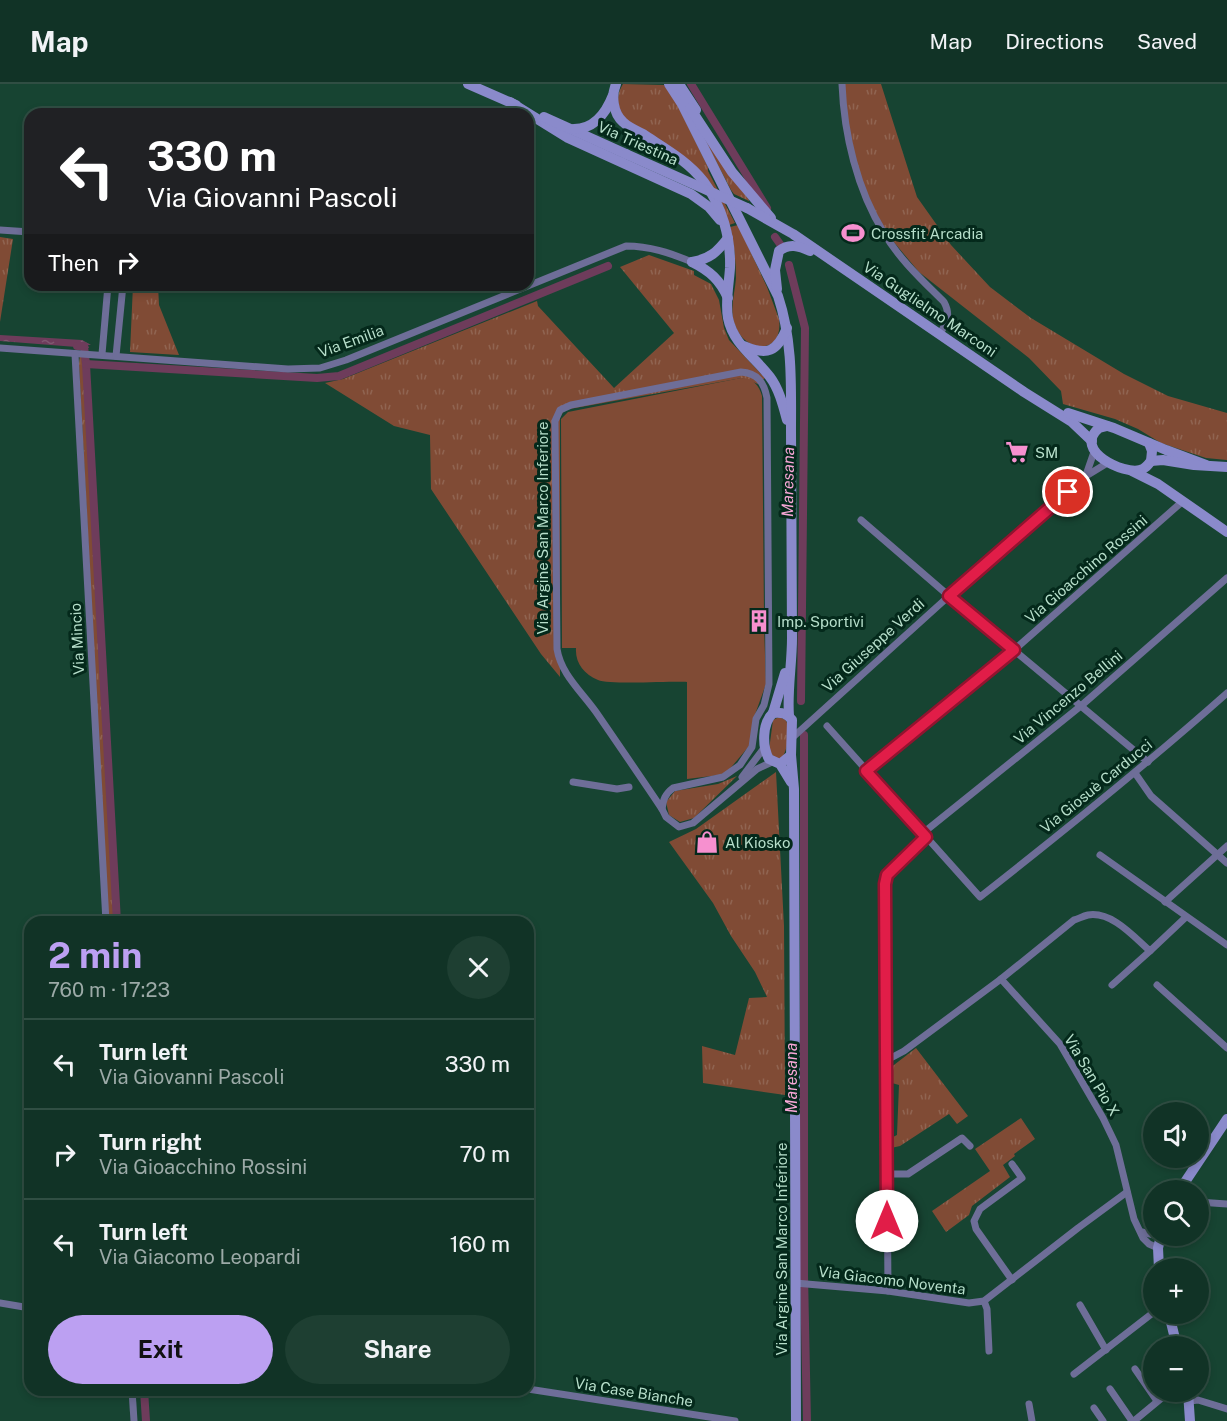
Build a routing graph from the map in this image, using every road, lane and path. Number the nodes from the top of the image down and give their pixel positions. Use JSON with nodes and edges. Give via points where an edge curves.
{"nodes":[{"id":1,"x":843,"y":84,"type":"edge"},
{"id":2,"x":474,"y":85,"type":"edge"},
{"id":3,"x":674,"y":87,"type":"edge"},
{"id":4,"x":615,"y":89,"type":"edge"},
{"id":5,"x":510,"y":102,"type":"junction"},
{"id":6,"x":520,"y":108,"type":"edge"},
{"id":7,"x":524,"y":108,"type":"edge"},
{"id":8,"x":534,"y":113,"type":"edge"},
{"id":9,"x":534,"y":117,"type":"edge"},
{"id":10,"x":571,"y":129,"type":"junction"},
{"id":11,"x":775,"y":223,"type":"junction"},
{"id":12,"x":724,"y":226,"type":"junction"},
{"id":13,"x":0,"y":230,"type":"edge"},
{"id":14,"x":24,"y":232,"type":"edge"},
{"id":15,"x":793,"y":234,"type":"joint"},
{"id":16,"x":728,"y":238,"type":"junction"},
{"id":17,"x":692,"y":262,"type":"junction"},
{"id":18,"x":837,"y":264,"type":"junction"},
{"id":19,"x":534,"y":283,"type":"edge"},
{"id":20,"x":107,"y":291,"type":"edge"},
{"id":21,"x":122,"y":291,"type":"edge"},
{"id":22,"x":515,"y":291,"type":"edge"},
{"id":23,"x":778,"y":296,"type":"junction"},
{"id":24,"x":728,"y":299,"type":"junction"},
{"id":25,"x":787,"y":328,"type":"junction"},
{"id":26,"x":940,"y":334,"type":"junction"},
{"id":27,"x":741,"y":344,"type":"junction"},
{"id":28,"x":0,"y":348,"type":"edge"},
{"id":29,"x":75,"y":354,"type":"junction"},
{"id":30,"x":102,"y":354,"type":"junction"},
{"id":31,"x":116,"y":356,"type":"junction"},
{"id":32,"x":1050,"y":408,"type":"junction"},
{"id":33,"x":1107,"y":426,"type":"junction"},
{"id":34,"x":790,"y":434,"type":"junction"},
{"id":35,"x":1149,"y":443,"type":"junction"},
{"id":36,"x":1093,"y":447,"type":"junction"},
{"id":37,"x":1109,"y":462,"type":"junction"},
{"id":38,"x":1151,"y":462,"type":"junction"},
{"id":39,"x":1206,"y":465,"type":"junction"},
{"id":40,"x":1227,"y":467,"type":"edge"},
{"id":41,"x":1132,"y":471,"type":"junction"},
{"id":42,"x":1086,"y":476,"type":"junction"},
{"id":43,"x":1158,"y":484,"type":"junction"},
{"id":44,"x":1183,"y":501,"type":"junction"},
{"id":45,"x":861,"y":520,"type":"dead end"},
{"id":46,"x":1227,"y":532,"type":"edge"},
{"id":47,"x":1227,"y":578,"type":"edge"},
{"id":48,"x":949,"y":596,"type":"junction"},
{"id":49,"x":1014,"y":650,"type":"junction"},
{"id":50,"x":792,"y":653,"type":"junction"},
{"id":51,"x":1227,"y":693,"type":"edge"},
{"id":52,"x":1082,"y":705,"type":"junction"},
{"id":53,"x":773,"y":712,"type":"junction"},
{"id":54,"x":814,"y":716,"type":"junction"},
{"id":55,"x":791,"y":718,"type":"junction"},
{"id":56,"x":827,"y":726,"type":"dead end"},
{"id":57,"x":792,"y":738,"type":"junction"},
{"id":58,"x":764,"y":748,"type":"junction"},
{"id":59,"x":791,"y":755,"type":"junction"},
{"id":60,"x":1148,"y":762,"type":"junction"},
{"id":61,"x":776,"y":763,"type":"junction"},
{"id":62,"x":866,"y":771,"type":"junction"},
{"id":63,"x":1134,"y":773,"type":"junction"},
{"id":64,"x":573,"y":782,"type":"dead end"},
{"id":65,"x":735,"y":786,"type":"junction"},
{"id":66,"x":629,"y":787,"type":"dead end"},
{"id":67,"x":794,"y":789,"type":"junction"},
{"id":68,"x":662,"y":809,"type":"junction"},
{"id":69,"x":924,"y":835,"type":"junction"},
{"id":70,"x":1227,"y":846,"type":"edge"},
{"id":71,"x":1101,"y":855,"type":"dead end"},
{"id":72,"x":1217,"y":855,"type":"junction"},
{"id":73,"x":1227,"y":863,"type":"edge"},
{"id":74,"x":1165,"y":902,"type":"junction"},
{"id":75,"x":106,"y":916,"type":"edge"},
{"id":76,"x":1186,"y":917,"type":"junction"},
{"id":77,"x":1227,"y":945,"type":"edge"},
{"id":78,"x":1150,"y":951,"type":"junction"},
{"id":79,"x":1001,"y":978,"type":"junction"},
{"id":80,"x":1112,"y":985,"type":"dead end"},
{"id":81,"x":1157,"y":985,"type":"dead end"},
{"id":82,"x":1227,"y":1048,"type":"edge"},
{"id":83,"x":886,"y":1059,"type":"junction"},
{"id":84,"x":1227,"y":1119,"type":"edge"},
{"id":85,"x":970,"y":1146,"type":"dead end"},
{"id":86,"x":1012,"y":1164,"type":"dead end"},
{"id":87,"x":887,"y":1174,"type":"junction"},
{"id":88,"x":1187,"y":1180,"type":"edge"},
{"id":89,"x":1127,"y":1192,"type":"junction"},
{"id":90,"x":1209,"y":1203,"type":"edge"},
{"id":91,"x":1227,"y":1204,"type":"edge"},
{"id":92,"x":1142,"y":1232,"type":"joint"},
{"id":93,"x":1158,"y":1248,"type":"joint"},
{"id":94,"x":1159,"y":1258,"type":"edge"},
{"id":95,"x":1012,"y":1280,"type":"junction"},
{"id":96,"x":798,"y":1283,"type":"junction"},
{"id":97,"x":888,"y":1292,"type":"junction"},
{"id":98,"x":984,"y":1301,"type":"junction"},
{"id":99,"x":0,"y":1303,"type":"edge"},
{"id":100,"x":1080,"y":1305,"type":"dead end"},
{"id":101,"x":24,"y":1307,"type":"edge"},
{"id":102,"x":1143,"y":1321,"type":"edge"},
{"id":103,"x":1106,"y":1350,"type":"junction"},
{"id":104,"x":989,"y":1351,"type":"dead end"},
{"id":105,"x":1135,"y":1370,"type":"dead end"},
{"id":106,"x":1074,"y":1374,"type":"dead end"},
{"id":107,"x":1143,"y":1381,"type":"edge"},
{"id":108,"x":1110,"y":1389,"type":"dead end"},
{"id":109,"x":534,"y":1390,"type":"edge"},
{"id":110,"x":132,"y":1396,"type":"edge"},
{"id":111,"x":1156,"y":1402,"type":"edge"},
{"id":112,"x":1189,"y":1402,"type":"edge"},
{"id":113,"x":1204,"y":1402,"type":"edge"},
{"id":114,"x":1029,"y":1404,"type":"dead end"},
{"id":115,"x":1094,"y":1408,"type":"dead end"},
{"id":116,"x":1227,"y":1409,"type":"edge"},
{"id":117,"x":134,"y":1421,"type":"edge"},
{"id":118,"x":735,"y":1421,"type":"edge"},
{"id":119,"x":796,"y":1421,"type":"edge"},
{"id":120,"x":1032,"y":1421,"type":"edge"},
{"id":121,"x":1103,"y":1421,"type":"edge"},
{"id":122,"x":1133,"y":1421,"type":"edge"},
{"id":123,"x":1190,"y":1421,"type":"edge"}],
"edges":[{"from":1,"to":26,"type":"street","via":[[852,154],[868,204],[895,248],[949,310]]},
{"from":2,"to":5,"type":"street","name":"Via Triestina"},
{"from":3,"to":11,"type":"street","via":[[732,172]]},
{"from":3,"to":23,"type":"street"},
{"from":4,"to":10,"type":"street","via":[[597,122]]},
{"from":4,"to":12,"type":"street","via":[[616,111],[623,122],[686,163],[703,180]]},
{"from":5,"to":6,"type":"street"},
{"from":5,"to":7,"type":"street","name":"Via Triestina"},
{"from":8,"to":10,"type":"street","name":"Via Triestina"},
{"from":9,"to":12,"type":"street","via":[[568,138],[691,194],[709,207]]},
{"from":10,"to":11,"type":"street","name":"Via Triestina","bridge":true},
{"from":11,"to":15,"type":"street","name":"Via Triestina"},
{"from":12,"to":16,"type":"street"},
{"from":13,"to":14,"type":"street"},
{"from":15,"to":18,"type":"street","name":"Via Guglielmo Marconi"},
{"from":16,"to":17,"type":"street","via":[[710,258]]},
{"from":16,"to":24,"type":"street"},
{"from":17,"to":19,"type":"street","name":"Via Emilia","via":[[668,252],[626,246]]},
{"from":17,"to":24,"type":"street","via":[[717,278]]},
{"from":18,"to":23,"type":"street","via":[[797,246],[784,247],[779,251],[775,270]]},
{"from":18,"to":26,"type":"street","name":"Via Guglielmo Marconi"},
{"from":20,"to":30,"type":"street"},
{"from":21,"to":31,"type":"street"},
{"from":22,"to":31,"type":"street","name":"Via Emilia","via":[[320,368]]},
{"from":23,"to":25,"type":"street","name":"Via Argine San Marco Inferiore"},
{"from":24,"to":27,"type":"street","via":[[728,319]]},
{"from":25,"to":27,"type":"street","via":[[771,350],[758,352]]},
{"from":25,"to":34,"type":"street","name":"Via Argine San Marco Inferiore"},
{"from":26,"to":32,"type":"street","name":"Via Guglielmo Marconi"},
{"from":27,"to":34,"type":"street","via":[[778,390]]},
{"from":28,"to":29,"type":"street","name":"Via Emilia"},
{"from":29,"to":30,"type":"street","name":"Via Emilia"},
{"from":29,"to":75,"type":"street","name":"Via Mincio"},
{"from":30,"to":31,"type":"street","name":"Via Emilia"},
{"from":32,"to":33,"type":"street","name":"Via Guglielmo Marconi"},
{"from":32,"to":36,"type":"street","name":"Via Guglielmo Marconi","via":[[1077,425]]},
{"from":33,"to":35,"type":"street","name":"Via Guglielmo Marconi"},
{"from":33,"to":36,"type":"street","via":[[1096,430]]},
{"from":34,"to":50,"type":"street","name":"Via Argine San Marco Inferiore"},
{"from":35,"to":38,"type":"street"},
{"from":35,"to":39,"type":"street","name":"Via Guglielmo Marconi"},
{"from":36,"to":37,"type":"street","name":"Via Guglielmo Marconi","via":[[1100,458]]},
{"from":36,"to":42,"type":"street"},
{"from":37,"to":41,"type":"street","name":"Via Guglielmo Marconi"},
{"from":37,"to":42,"type":"street","name":"Via Giuseppe Verdi"},
{"from":38,"to":39,"type":"street"},
{"from":38,"to":41,"type":"street"},
{"from":38,"to":43,"type":"street","via":[[1150,474]]},
{"from":39,"to":40,"type":"street"},
{"from":41,"to":43,"type":"street"},
{"from":42,"to":48,"type":"street","name":"Via Giuseppe Verdi"},
{"from":43,"to":44,"type":"street"},
{"from":44,"to":46,"type":"street"},
{"from":44,"to":49,"type":"street","name":"Via Gioacchino Rossini"},
{"from":45,"to":48,"type":"street"},
{"from":47,"to":52,"type":"street","name":"Via Vincenzo Bellini"},
{"from":48,"to":49,"type":"street"},
{"from":48,"to":54,"type":"street","name":"Via Giuseppe Verdi"},
{"from":49,"to":52,"type":"street"},
{"from":49,"to":62,"type":"street","name":"Via Gioacchino Rossini"},
{"from":50,"to":53,"type":"street","name":"Via Argine San Marco Inferiore"},
{"from":50,"to":55,"type":"street","name":"Via Argine San Marco Inferiore","via":[[788,701]]},
{"from":51,"to":60,"type":"street","name":"Via Giosuè Carducci"},
{"from":52,"to":60,"type":"street"},
{"from":52,"to":69,"type":"street","name":"Via Vincenzo Bellini"},
{"from":53,"to":55,"type":"street"},
{"from":53,"to":58,"type":"street","name":"Via Argine San Marco Inferiore","via":[[767,723]]},
{"from":54,"to":55,"type":"street","via":[[805,721]]},
{"from":54,"to":57,"type":"street","name":"Via Giuseppe Verdi"},
{"from":55,"to":57,"type":"street","name":"Via Argine San Marco Inferiore"},
{"from":56,"to":62,"type":"street"},
{"from":57,"to":59,"type":"street","name":"Via Argine San Marco Inferiore"},
{"from":58,"to":61,"type":"street","name":"Via Argine San Marco Inferiore"},
{"from":58,"to":65,"type":"street","name":"Via Argine San Marco Inferiore"},
{"from":59,"to":61,"type":"street","name":"Via Argine San Marco Inferiore"},
{"from":59,"to":67,"type":"street","name":"Via Argine San Marco Inferiore"},
{"from":60,"to":63,"type":"street","name":"Via Giosuè Carducci"},
{"from":61,"to":65,"type":"street","name":"Via Argine San Marco Inferiore","via":[[757,769]]},
{"from":61,"to":67,"type":"street","name":"Via Argine San Marco Inferiore","via":[[788,774]]},
{"from":62,"to":69,"type":"street"},
{"from":63,"to":69,"type":"street","name":"Via Giosuè Carducci","via":[[980,897]]},
{"from":63,"to":72,"type":"street","via":[[1151,796]]},
{"from":64,"to":66,"type":"street","via":[[617,789]]},
{"from":65,"to":68,"type":"street","name":"Via Argine San Marco Inferiore","via":[[688,825],[675,825]]},
{"from":67,"to":96,"type":"street","name":"Via Argine San Marco Inferiore"},
{"from":68,"to":68,"type":"street","name":"Via Argine San Marco Inferiore","via":[[667,793],[682,785],[723,777],[740,765],[752,747],[756,719],[769,684],[767,398],[761,380],[747,372],[571,405],[556,416],[556,649],[564,671]]},
{"from":69,"to":83,"type":"street","name":"Via Vincenzo Bellini","via":[[886,877]]},
{"from":70,"to":72,"type":"street"},
{"from":71,"to":74,"type":"street"},
{"from":72,"to":73,"type":"street"},
{"from":72,"to":74,"type":"street"},
{"from":74,"to":76,"type":"street"},
{"from":76,"to":77,"type":"street"},
{"from":76,"to":78,"type":"street"},
{"from":78,"to":79,"type":"street","via":[[1120,925],[1099,915],[1087,915]]},
{"from":78,"to":80,"type":"street"},
{"from":79,"to":83,"type":"street","via":[[904,1052]]},
{"from":79,"to":89,"type":"street","name":"Via San Pio X","via":[[1060,1044],[1116,1145]]},
{"from":81,"to":82,"type":"street"},
{"from":83,"to":87,"type":"street","name":"Via Vincenzo Bellini"},
{"from":84,"to":88,"type":"street"},
{"from":85,"to":87,"type":"street","via":[[962,1138],[908,1174]]},
{"from":86,"to":95,"type":"street","via":[[1022,1178],[980,1209],[974,1221]]},
{"from":87,"to":97,"type":"street","name":"Via Vincenzo Bellini"},
{"from":89,"to":92,"type":"street","name":"Via San Pio X"},
{"from":89,"to":95,"type":"street","name":"Via Giacomo Noventa"},
{"from":90,"to":91,"type":"street"},
{"from":92,"to":93,"type":"street","name":"Via San Pio X","via":[[1143,1238]]},
{"from":93,"to":94,"type":"street"},
{"from":95,"to":98,"type":"street","name":"Via Giacomo Noventa"},
{"from":96,"to":97,"type":"street","name":"Via Giacomo Noventa"},
{"from":96,"to":119,"type":"street","name":"Via Argine San Marco Inferiore"},
{"from":97,"to":98,"type":"street","name":"Via Giacomo Noventa","via":[[969,1303]]},
{"from":98,"to":104,"type":"street","name":"Via Giacomo Noventa"},
{"from":99,"to":101,"type":"street"},
{"from":100,"to":103,"type":"street"},
{"from":102,"to":103,"type":"street"},
{"from":103,"to":106,"type":"street"},
{"from":105,"to":107,"type":"street"},
{"from":108,"to":122,"type":"street"},
{"from":109,"to":118,"type":"street","name":"Via Case Bianche"},
{"from":110,"to":117,"type":"street"},
{"from":111,"to":122,"type":"street"},
{"from":112,"to":123,"type":"street"},
{"from":113,"to":116,"type":"street"},
{"from":114,"to":120,"type":"street"},
{"from":115,"to":121,"type":"street"}]}
